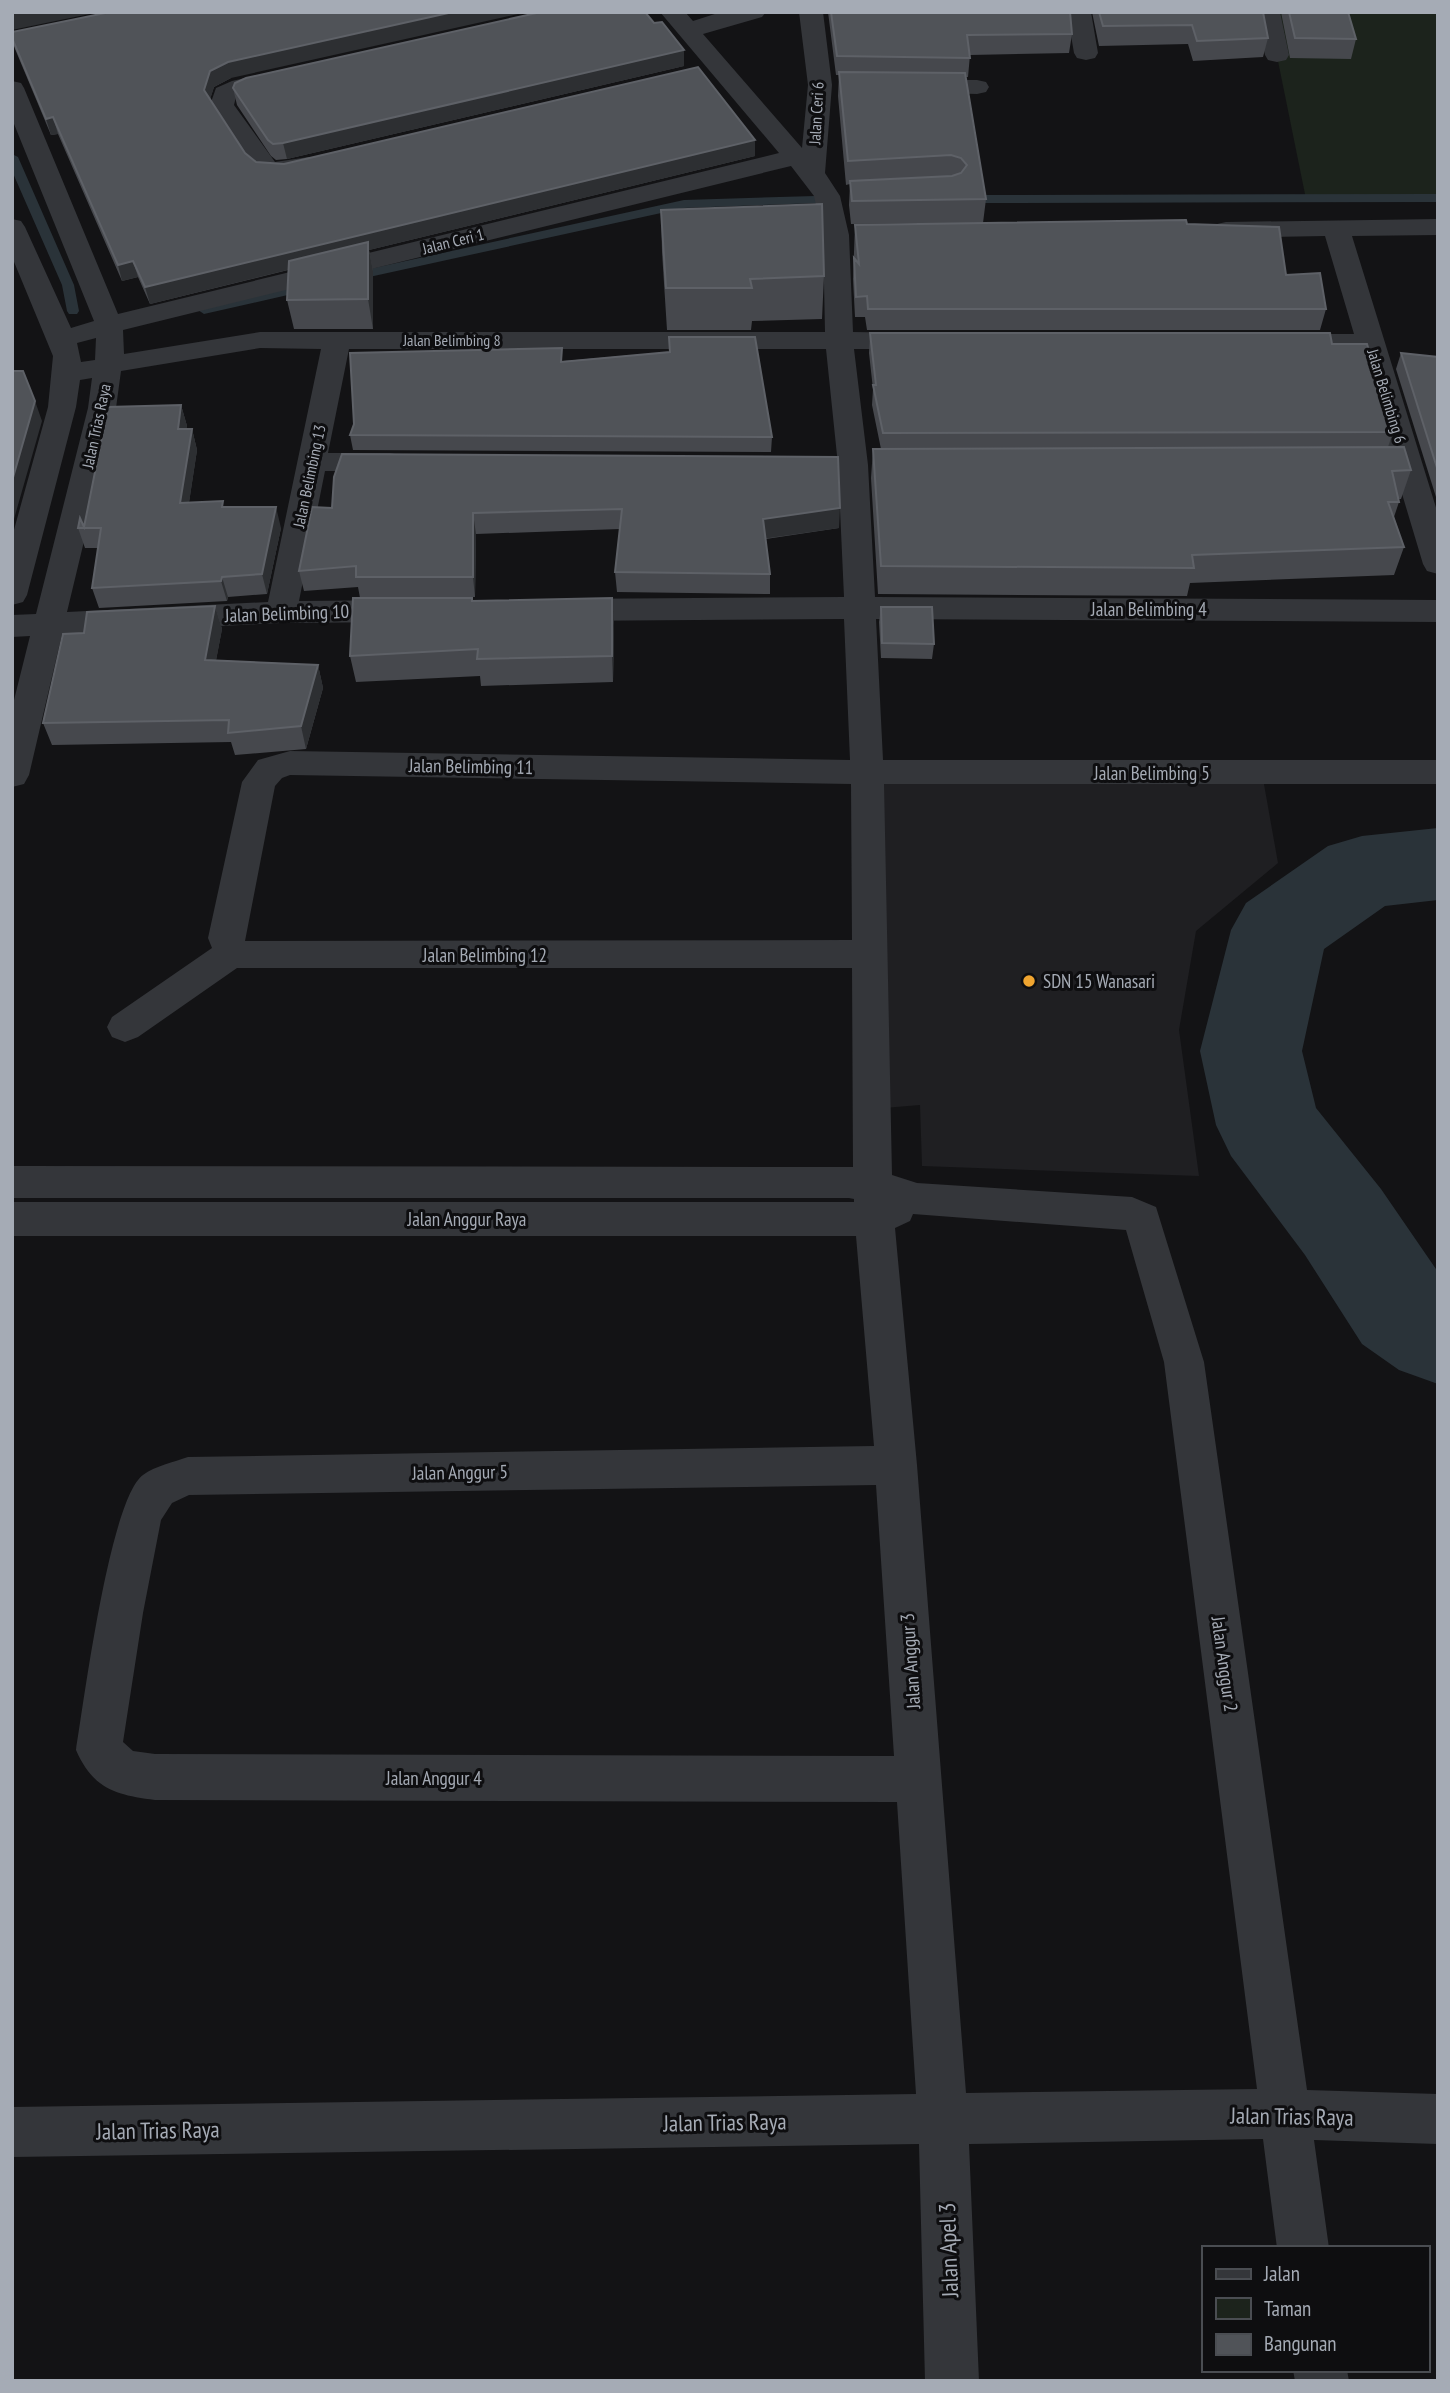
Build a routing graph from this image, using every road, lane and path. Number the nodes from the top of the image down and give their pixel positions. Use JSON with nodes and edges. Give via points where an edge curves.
{"nodes":[{"id":1,"x":754,"y":12,"type":"edge"},
{"id":2,"x":811,"y":12,"type":"edge"},
{"id":3,"x":1079,"y":12,"type":"edge"},
{"id":4,"x":1268,"y":12,"type":"edge"},
{"id":5,"x":681,"y":22,"type":"edge"},
{"id":6,"x":1086,"y":53,"type":"dead end"},
{"id":7,"x":1277,"y":55,"type":"dead end"},
{"id":8,"x":307,"y":71,"type":"edge"},
{"id":9,"x":820,"y":85,"type":"junction"},
{"id":10,"x":846,"y":86,"type":"edge"},
{"id":11,"x":898,"y":86,"type":"edge"},
{"id":12,"x":12,"y":88,"type":"edge"},
{"id":13,"x":977,"y":88,"type":"dead end"},
{"id":14,"x":328,"y":161,"type":"edge"},
{"id":15,"x":822,"y":180,"type":"junction"},
{"id":16,"x":12,"y":227,"type":"edge"},
{"id":17,"x":1438,"y":227,"type":"edge"},
{"id":18,"x":1336,"y":228,"type":"junction"},
{"id":19,"x":1197,"y":230,"type":"edge"},
{"id":20,"x":110,"y":325,"type":"junction"},
{"id":21,"x":62,"y":340,"type":"junction"},
{"id":22,"x":337,"y":340,"type":"junction"},
{"id":23,"x":839,"y":341,"type":"junction"},
{"id":24,"x":951,"y":341,"type":"edge"},
{"id":25,"x":1258,"y":342,"type":"edge"},
{"id":26,"x":1370,"y":342,"type":"junction"},
{"id":27,"x":109,"y":365,"type":"junction"},
{"id":28,"x":68,"y":374,"type":"junction"},
{"id":29,"x":311,"y":462,"type":"junction"},
{"id":30,"x":422,"y":462,"type":"edge"},
{"id":31,"x":1438,"y":564,"type":"edge"},
{"id":32,"x":12,"y":595,"type":"edge"},
{"id":33,"x":860,"y":608,"type":"junction"},
{"id":34,"x":529,"y":610,"type":"edge"},
{"id":35,"x":433,"y":611,"type":"edge"},
{"id":36,"x":1438,"y":611,"type":"edge"},
{"id":37,"x":281,"y":612,"type":"junction"},
{"id":38,"x":51,"y":624,"type":"junction"},
{"id":39,"x":12,"y":626,"type":"edge"},
{"id":40,"x":867,"y":772,"type":"junction"},
{"id":41,"x":1438,"y":772,"type":"edge"},
{"id":42,"x":12,"y":775,"type":"edge"},
{"id":43,"x":233,"y":952,"type":"junction"},
{"id":44,"x":869,"y":954,"type":"junction"},
{"id":45,"x":125,"y":1027,"type":"dead end"},
{"id":46,"x":12,"y":1182,"type":"edge"},
{"id":47,"x":873,"y":1203,"type":"junction"},
{"id":48,"x":12,"y":1219,"type":"edge"},
{"id":49,"x":1142,"y":1219,"type":"joint"},
{"id":50,"x":896,"y":1465,"type":"junction"},
{"id":51,"x":121,"y":1613,"type":"joint"},
{"id":52,"x":919,"y":1779,"type":"junction"},
{"id":53,"x":1285,"y":2114,"type":"junction"},
{"id":54,"x":943,"y":2119,"type":"junction"},
{"id":55,"x":1438,"y":2119,"type":"edge"},
{"id":56,"x":12,"y":2132,"type":"edge"},
{"id":57,"x":1303,"y":2246,"type":"edge"},
{"id":58,"x":952,"y":2381,"type":"edge"}],
"edges":[{"from":1,"to":5,"type":"street"},
{"from":2,"to":9,"type":"street","name":"Jalan Ceri 6"},
{"from":3,"to":6,"type":"street"},
{"from":4,"to":7,"type":"street"},
{"from":5,"to":15,"type":"street","via":[[706,71]]},
{"from":8,"to":14,"type":"street","via":[[240,86],[225,93],[222,104],[269,171]]},
{"from":9,"to":10,"type":"street"},
{"from":9,"to":15,"type":"street","name":"Jalan Ceri 6"},
{"from":11,"to":13,"type":"street"},
{"from":12,"to":20,"type":"street","name":"Jalan Trias Raya"},
{"from":15,"to":20,"type":"street","name":"Jalan Ceri 1"},
{"from":15,"to":23,"type":"street","name":"Jalan Anggur 3","via":[[850,234]]},
{"from":16,"to":21,"type":"street","name":"Jalan Trias Raya"},
{"from":17,"to":18,"type":"street"},
{"from":18,"to":19,"type":"street"},
{"from":18,"to":26,"type":"street","name":"Jalan Belimbing 6"},
{"from":20,"to":21,"type":"street","name":"Jalan Ceri 1"},
{"from":20,"to":27,"type":"street","name":"Jalan Trias Raya"},
{"from":21,"to":28,"type":"street","name":"Jalan Trias Raya"},
{"from":22,"to":23,"type":"street","name":"Jalan Belimbing 8"},
{"from":22,"to":27,"type":"street","name":"Jalan Belimbing 8","via":[[218,344]]},
{"from":22,"to":29,"type":"street","name":"Jalan Belimbing 13"},
{"from":23,"to":24,"type":"street","name":"Jalan Belimbing 8"},
{"from":23,"to":33,"type":"street","name":"Jalan Anggur 3","via":[[853,465]]},
{"from":25,"to":26,"type":"street"},
{"from":26,"to":31,"type":"street","name":"Jalan Belimbing 6","via":[[1393,464]]},
{"from":27,"to":28,"type":"street","name":"Jalan Belimbing 8"},
{"from":27,"to":38,"type":"street","name":"Jalan Trias Raya"},
{"from":28,"to":32,"type":"street","name":"Jalan Trias Raya"},
{"from":29,"to":30,"type":"street"},
{"from":29,"to":37,"type":"street","name":"Jalan Belimbing 13"},
{"from":33,"to":34,"type":"street"},
{"from":33,"to":36,"type":"street","name":"Jalan Belimbing 4"},
{"from":33,"to":40,"type":"street","name":"Jalan Anggur 3"},
{"from":35,"to":37,"type":"street","name":"Jalan Belimbing 10"},
{"from":37,"to":38,"type":"street","name":"Jalan Belimbing 10"},
{"from":38,"to":39,"type":"street","name":"Jalan Belimbing 10"},
{"from":38,"to":42,"type":"street","name":"Jalan Trias Raya"},
{"from":40,"to":41,"type":"street","name":"Jalan Belimbing 5"},
{"from":40,"to":43,"type":"street","name":"Jalan Belimbing 11","via":[[290,763],[270,769],[259,782],[226,938]]},
{"from":40,"to":44,"type":"street","name":"Jalan Anggur 3"},
{"from":43,"to":44,"type":"street","name":"Jalan Belimbing 12","via":[[240,956]]},
{"from":43,"to":45,"type":"street"},
{"from":44,"to":47,"type":"street","name":"Jalan Anggur 3"},
{"from":46,"to":47,"type":"street","name":"Jalan Anggur Raya","via":[[829,1182]]},
{"from":47,"to":48,"type":"street","name":"Jalan Anggur Raya"},
{"from":47,"to":49,"type":"street","name":"Jalan Anggur Raya","via":[[917,1199],[991,1203],[1132,1214]]},
{"from":47,"to":50,"type":"street","name":"Jalan Anggur 3"},
{"from":49,"to":53,"type":"street","name":"Jalan Anggur 2","via":[[1184,1362]]},
{"from":50,"to":51,"type":"street","name":"Jalan Anggur 5","via":[[188,1476],[158,1489],[141,1514]]},
{"from":50,"to":52,"type":"street","name":"Jalan Anggur 3"},
{"from":51,"to":52,"type":"street","name":"Jalan Anggur 4","via":[[99,1750],[122,1773],[155,1777]]},
{"from":52,"to":54,"type":"street","name":"Jalan Anggur 3"},
{"from":53,"to":54,"type":"street","name":"Jalan Trias Raya"},
{"from":53,"to":55,"type":"street","name":"Jalan Trias Raya"},
{"from":53,"to":57,"type":"street","name":"Jalan Anggur 2"},
{"from":54,"to":56,"type":"street","name":"Jalan Trias Raya"},
{"from":54,"to":58,"type":"street","name":"Jalan Apel 3"}]}
